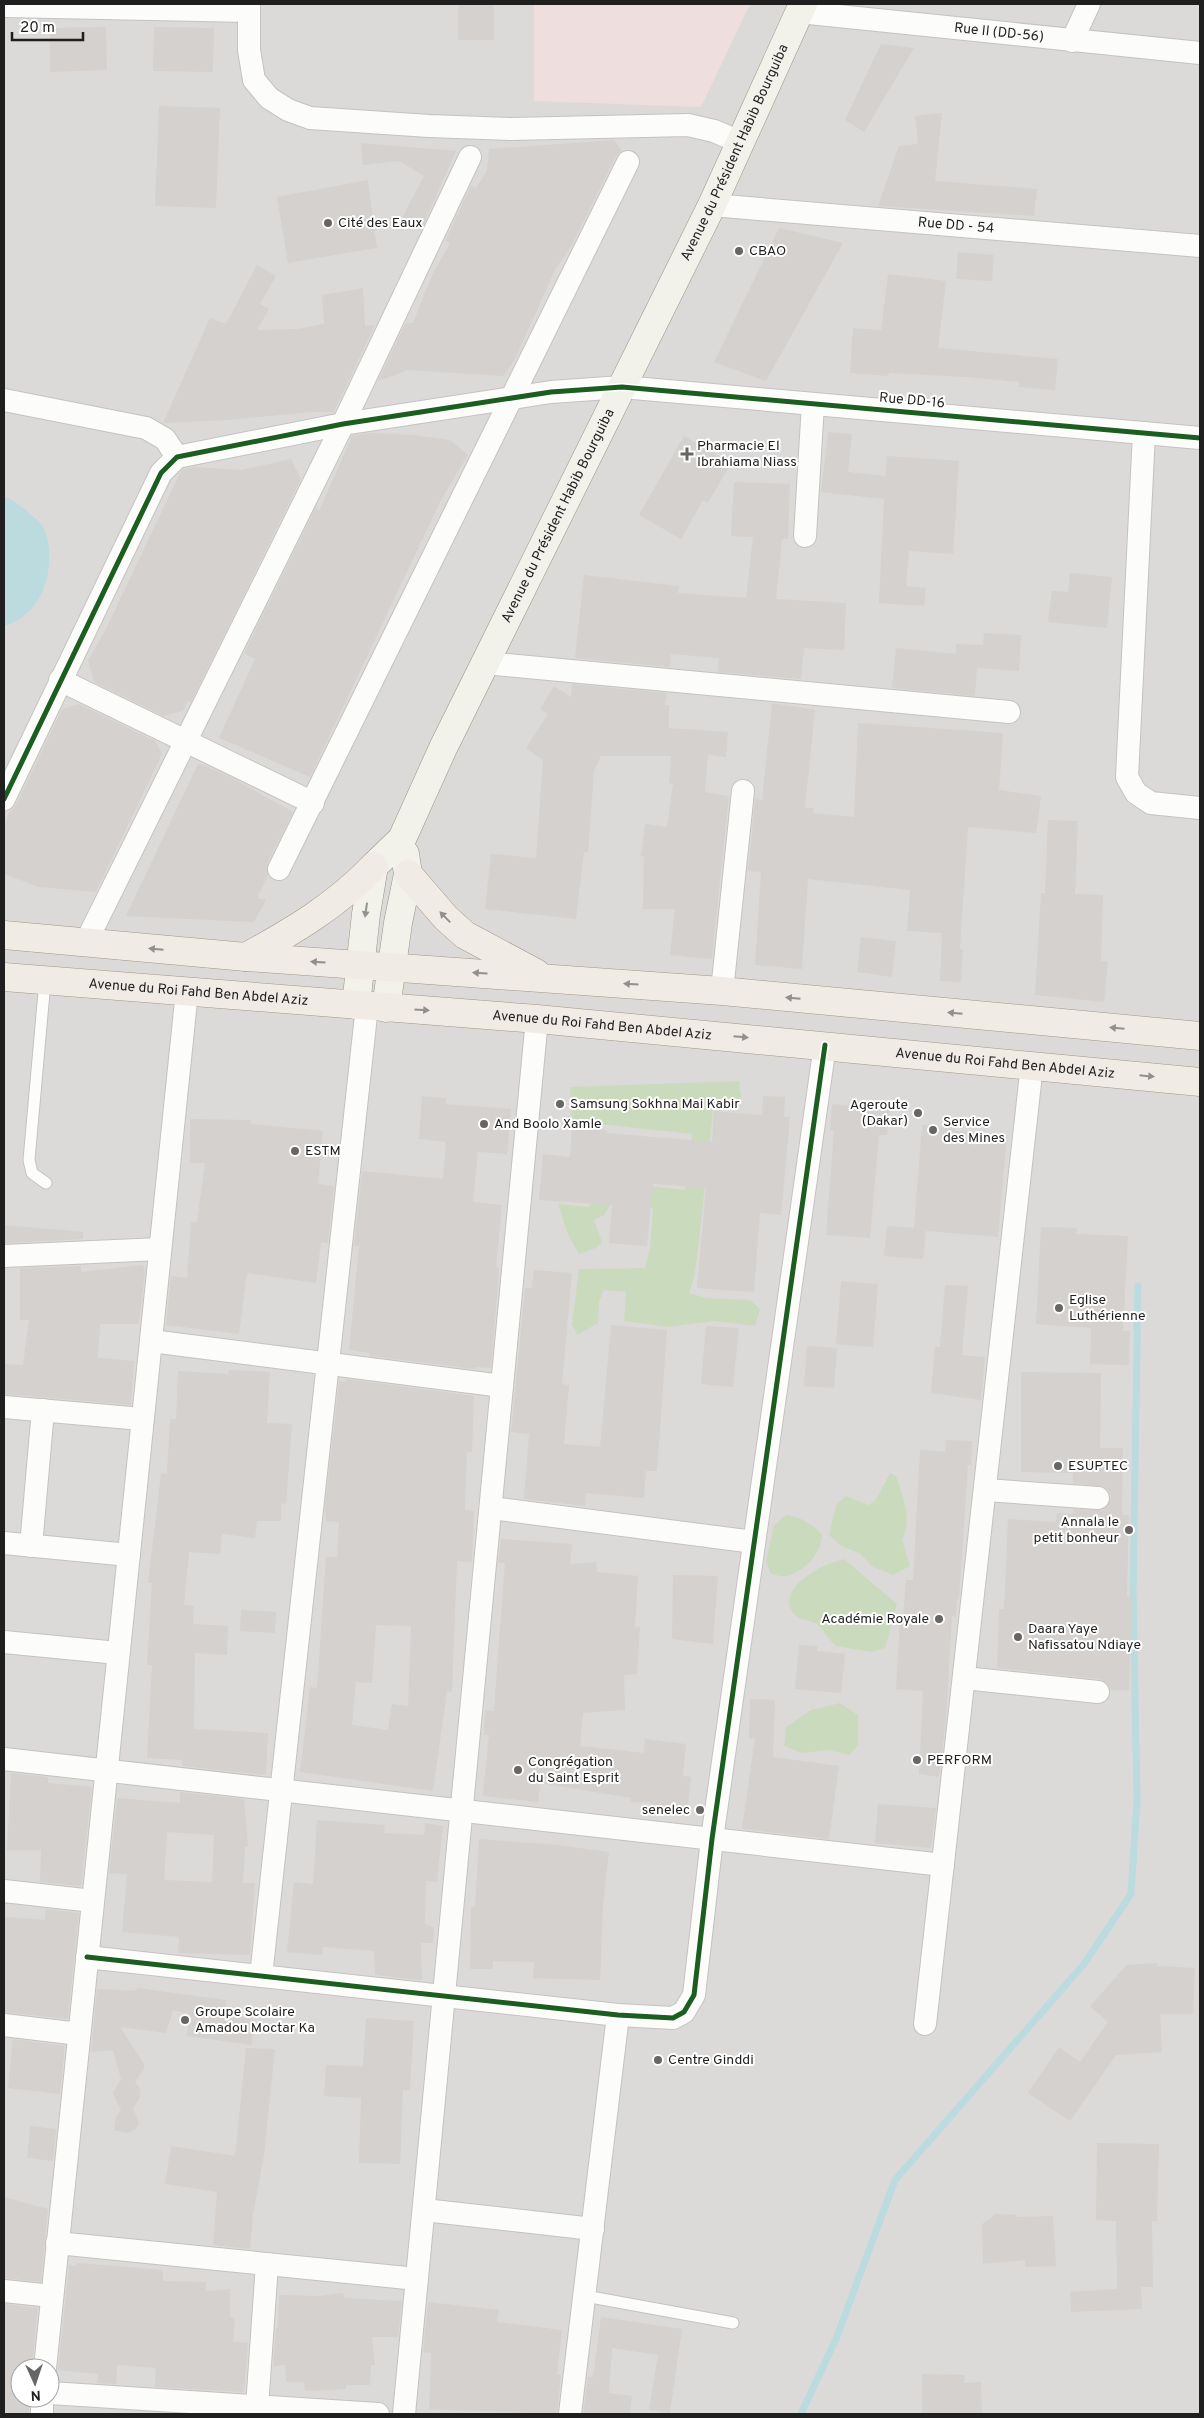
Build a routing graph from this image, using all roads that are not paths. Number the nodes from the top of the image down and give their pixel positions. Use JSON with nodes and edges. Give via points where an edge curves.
{"nodes":[{"id":1,"x":1089,"y":4,"type":"edge"},
{"id":2,"x":4,"y":6,"type":"edge"},
{"id":3,"x":249,"y":7,"type":"edge"},
{"id":4,"x":801,"y":8,"type":"edge"},
{"id":5,"x":1072,"y":41,"type":"junction"},
{"id":6,"x":1200,"y":53,"type":"edge"},
{"id":7,"x":740,"y":142,"type":"junction"},
{"id":8,"x":470,"y":157,"type":"dead end"},
{"id":9,"x":628,"y":162,"type":"dead end"},
{"id":10,"x":712,"y":204,"type":"junction"},
{"id":11,"x":1200,"y":246,"type":"edge"},
{"id":12,"x":622,"y":387,"type":"junction"},
{"id":13,"x":513,"y":398,"type":"junction"},
{"id":14,"x":4,"y":400,"type":"edge"},
{"id":15,"x":813,"y":404,"type":"junction"},
{"id":16,"x":343,"y":424,"type":"junction"},
{"id":17,"x":1144,"y":433,"type":"junction"},
{"id":18,"x":1200,"y":438,"type":"edge"},
{"id":19,"x":177,"y":457,"type":"junction"},
{"id":20,"x":805,"y":536,"type":"dead end"},
{"id":21,"x":485,"y":663,"type":"junction"},
{"id":22,"x":60,"y":680,"type":"junction"},
{"id":23,"x":1009,"y":712,"type":"dead end"},
{"id":24,"x":186,"y":743,"type":"junction"},
{"id":25,"x":743,"y":791,"type":"dead end"},
{"id":26,"x":4,"y":799,"type":"edge"},
{"id":27,"x":313,"y":803,"type":"junction"},
{"id":28,"x":1200,"y":808,"type":"edge"},
{"id":29,"x":402,"y":839,"type":"junction"},
{"id":30,"x":374,"y":866,"type":"junction"},
{"id":31,"x":279,"y":869,"type":"dead end"},
{"id":32,"x":408,"y":874,"type":"junction"},
{"id":33,"x":4,"y":935,"type":"edge"},
{"id":34,"x":86,"y":942,"type":"junction"},
{"id":35,"x":246,"y":956,"type":"junction"},
{"id":36,"x":360,"y":965,"type":"junction"},
{"id":37,"x":392,"y":967,"type":"junction"},
{"id":38,"x":4,"y":977,"type":"edge"},
{"id":39,"x":546,"y":978,"type":"junction"},
{"id":40,"x":45,"y":981,"type":"junction"},
{"id":41,"x":187,"y":991,"type":"junction"},
{"id":42,"x":722,"y":991,"type":"junction"},
{"id":43,"x":370,"y":1006,"type":"junction"},
{"id":44,"x":537,"y":1019,"type":"junction"},
{"id":45,"x":1200,"y":1036,"type":"edge"},
{"id":46,"x":825,"y":1044,"type":"junction"},
{"id":47,"x":1032,"y":1065,"type":"junction"},
{"id":48,"x":1200,"y":1082,"type":"edge"},
{"id":49,"x":46,"y":1183,"type":"dead end"},
{"id":50,"x":160,"y":1249,"type":"junction"},
{"id":51,"x":4,"y":1256,"type":"edge"},
{"id":52,"x":151,"y":1341,"type":"junction"},
{"id":53,"x":328,"y":1364,"type":"junction"},
{"id":54,"x":502,"y":1386,"type":"junction"},
{"id":55,"x":4,"y":1407,"type":"edge"},
{"id":56,"x":43,"y":1410,"type":"junction"},
{"id":57,"x":142,"y":1419,"type":"junction"},
{"id":58,"x":985,"y":1490,"type":"junction"},
{"id":59,"x":1098,"y":1498,"type":"dead end"},
{"id":60,"x":491,"y":1508,"type":"junction"},
{"id":61,"x":754,"y":1542,"type":"junction"},
{"id":62,"x":4,"y":1543,"type":"edge"},
{"id":63,"x":31,"y":1546,"type":"junction"},
{"id":64,"x":128,"y":1555,"type":"junction"},
{"id":65,"x":4,"y":1642,"type":"edge"},
{"id":66,"x":118,"y":1653,"type":"junction"},
{"id":67,"x":964,"y":1678,"type":"junction"},
{"id":68,"x":1098,"y":1692,"type":"dead end"},
{"id":69,"x":4,"y":1759,"type":"edge"},
{"id":70,"x":106,"y":1770,"type":"junction"},
{"id":71,"x":282,"y":1790,"type":"junction"},
{"id":72,"x":462,"y":1811,"type":"junction"},
{"id":73,"x":712,"y":1839,"type":"junction"},
{"id":74,"x":943,"y":1865,"type":"junction"},
{"id":75,"x":4,"y":1891,"type":"edge"},
{"id":76,"x":93,"y":1900,"type":"junction"},
{"id":77,"x":87,"y":1958,"type":"junction"},
{"id":78,"x":261,"y":1976,"type":"junction"},
{"id":79,"x":444,"y":1996,"type":"junction"},
{"id":80,"x":618,"y":2015,"type":"junction"},
{"id":81,"x":926,"y":2024,"type":"dead end"},
{"id":82,"x":4,"y":2025,"type":"edge"},
{"id":83,"x":79,"y":2034,"type":"junction"},
{"id":84,"x":424,"y":2210,"type":"junction"},
{"id":85,"x":593,"y":2229,"type":"junction"},
{"id":86,"x":57,"y":2243,"type":"junction"},
{"id":87,"x":267,"y":2264,"type":"junction"},
{"id":88,"x":417,"y":2279,"type":"junction"},
{"id":89,"x":4,"y":2291,"type":"edge"},
{"id":90,"x":52,"y":2296,"type":"junction"},
{"id":91,"x":584,"y":2296,"type":"junction"},
{"id":92,"x":733,"y":2323,"type":"dead end"},
{"id":93,"x":45,"y":2358,"type":"edge"},
{"id":94,"x":60,"y":2394,"type":"edge"},
{"id":95,"x":257,"y":2407,"type":"junction"},
{"id":96,"x":378,"y":2414,"type":"edge"},
{"id":97,"x":404,"y":2414,"type":"edge"},
{"id":98,"x":570,"y":2414,"type":"edge"}],
"edges":[{"from":1,"to":5,"type":"street"},
{"from":2,"to":3,"type":"street"},
{"from":3,"to":7,"type":"street","via":[[249,50],[254,80],[269,98],[310,118],[511,128],[688,125]]},
{"from":4,"to":5,"type":"street","name":"Rue II (DD-56)"},
{"from":4,"to":7,"type":"main road","name":"Avenue du Président Habib Bourguiba"},
{"from":5,"to":6,"type":"street","name":"Rue II (DD-56)"},
{"from":7,"to":10,"type":"main road","name":"Avenue du Président Habib Bourguiba"},
{"from":8,"to":16,"type":"street"},
{"from":9,"to":13,"type":"street"},
{"from":10,"to":11,"type":"street","name":"Rue DD - 54"},
{"from":10,"to":12,"type":"main road","name":"Avenue du Président Habib Bourguiba"},
{"from":12,"to":13,"type":"street","name":"Rue DD-16"},
{"from":12,"to":15,"type":"street","name":"Rue DD-16"},
{"from":12,"to":21,"type":"main road","name":"Avenue du Président Habib Bourguiba"},
{"from":13,"to":16,"type":"street","name":"Rue DD-16"},
{"from":13,"to":27,"type":"street"},
{"from":14,"to":19,"type":"street","via":[[146,428],[165,439]]},
{"from":15,"to":17,"type":"street","name":"Rue DD-16"},
{"from":15,"to":20,"type":"street"},
{"from":16,"to":19,"type":"street","name":"Rue DD-16"},
{"from":16,"to":24,"type":"street"},
{"from":17,"to":18,"type":"street","name":"Rue DD-16"},
{"from":17,"to":28,"type":"street","via":[[1127,777],[1136,794],[1151,803]]},
{"from":19,"to":22,"type":"street","via":[[161,473]]},
{"from":21,"to":23,"type":"street"},
{"from":21,"to":29,"type":"main road","name":"Avenue du Président Habib Bourguiba"},
{"from":22,"to":24,"type":"street"},
{"from":22,"to":26,"type":"street"},
{"from":24,"to":27,"type":"street"},
{"from":24,"to":34,"type":"street"},
{"from":25,"to":42,"type":"street"},
{"from":27,"to":31,"type":"street"},
{"from":29,"to":30,"type":"main road"},
{"from":29,"to":32,"type":"main road"},
{"from":30,"to":35,"type":"main road","via":[[349,892],[309,920]]},
{"from":30,"to":36,"type":"main road","one_way":true},
{"from":32,"to":37,"type":"main road"},
{"from":39,"to":32,"type":"main road","one_way":true,"via":[[465,935]]},
{"from":33,"to":34,"type":"main road"},
{"from":35,"to":34,"type":"main road","one_way":true},
{"from":36,"to":35,"type":"main road","one_way":true},
{"from":36,"to":37,"type":"main road"},
{"from":36,"to":43,"type":"main road"},
{"from":39,"to":37,"type":"main road","one_way":true},
{"from":37,"to":43,"type":"main road"},
{"from":38,"to":40,"type":"main road","name":"Avenue du Roi Fahd Ben Abdel Aziz"},
{"from":42,"to":39,"type":"main road","one_way":true},
{"from":40,"to":41,"type":"main road","name":"Avenue du Roi Fahd Ben Abdel Aziz"},
{"from":40,"to":49,"type":"lane","via":[[29,1160],[32,1173]]},
{"from":41,"to":43,"type":"main road","name":"Avenue du Roi Fahd Ben Abdel Aziz"},
{"from":41,"to":50,"type":"street"},
{"from":45,"to":42,"type":"main road","one_way":true},
{"from":43,"to":44,"type":"main road","name":"Avenue du Roi Fahd Ben Abdel Aziz","one_way":true},
{"from":43,"to":53,"type":"street"},
{"from":44,"to":46,"type":"main road","name":"Avenue du Roi Fahd Ben Abdel Aziz","one_way":true},
{"from":44,"to":54,"type":"street"},
{"from":46,"to":47,"type":"main road","name":"Avenue du Roi Fahd Ben Abdel Aziz"},
{"from":46,"to":61,"type":"street"},
{"from":47,"to":48,"type":"main road","name":"Avenue du Roi Fahd Ben Abdel Aziz","one_way":true},
{"from":47,"to":58,"type":"street"},
{"from":50,"to":51,"type":"street"},
{"from":50,"to":52,"type":"street"},
{"from":52,"to":53,"type":"street"},
{"from":52,"to":57,"type":"street"},
{"from":53,"to":54,"type":"street"},
{"from":53,"to":71,"type":"street"},
{"from":54,"to":60,"type":"street"},
{"from":55,"to":56,"type":"street"},
{"from":56,"to":57,"type":"street"},
{"from":56,"to":63,"type":"street"},
{"from":57,"to":64,"type":"street"},
{"from":58,"to":59,"type":"street"},
{"from":58,"to":67,"type":"street"},
{"from":60,"to":61,"type":"street"},
{"from":60,"to":72,"type":"street"},
{"from":61,"to":73,"type":"street"},
{"from":62,"to":63,"type":"street"},
{"from":63,"to":64,"type":"street"},
{"from":64,"to":66,"type":"street"},
{"from":65,"to":66,"type":"street"},
{"from":66,"to":70,"type":"street"},
{"from":67,"to":68,"type":"street"},
{"from":67,"to":74,"type":"street"},
{"from":69,"to":70,"type":"street"},
{"from":70,"to":71,"type":"street"},
{"from":70,"to":76,"type":"street"},
{"from":71,"to":72,"type":"street"},
{"from":71,"to":78,"type":"street"},
{"from":72,"to":73,"type":"street"},
{"from":72,"to":79,"type":"street"},
{"from":73,"to":74,"type":"street"},
{"from":73,"to":80,"type":"street","via":[[694,1995],[684,2012],[673,2018]]},
{"from":74,"to":81,"type":"street"},
{"from":75,"to":76,"type":"street"},
{"from":76,"to":77,"type":"street"},
{"from":77,"to":78,"type":"street"},
{"from":77,"to":83,"type":"street"},
{"from":78,"to":79,"type":"street"},
{"from":79,"to":80,"type":"street"},
{"from":79,"to":84,"type":"street"},
{"from":80,"to":85,"type":"street"},
{"from":82,"to":83,"type":"street"},
{"from":83,"to":86,"type":"street"},
{"from":84,"to":85,"type":"street"},
{"from":84,"to":88,"type":"street"},
{"from":85,"to":91,"type":"street"},
{"from":86,"to":87,"type":"street"},
{"from":86,"to":90,"type":"street"},
{"from":87,"to":88,"type":"street"},
{"from":87,"to":95,"type":"street"},
{"from":88,"to":97,"type":"street"},
{"from":89,"to":90,"type":"street"},
{"from":90,"to":93,"type":"street"},
{"from":91,"to":92,"type":"lane"},
{"from":91,"to":98,"type":"street"},
{"from":94,"to":95,"type":"street"},
{"from":95,"to":96,"type":"street"}]}
